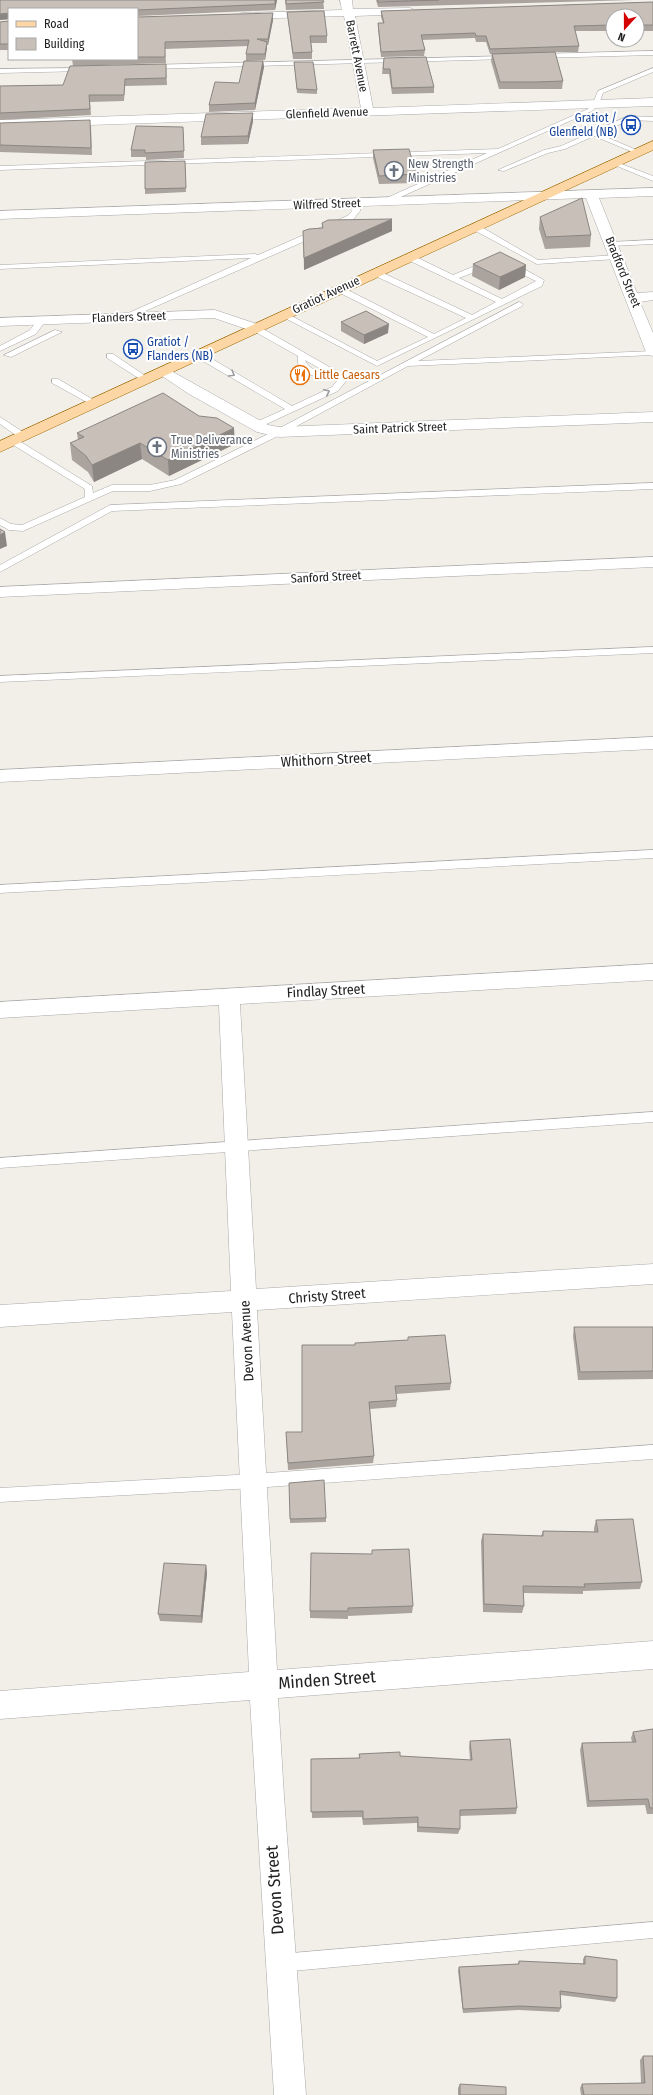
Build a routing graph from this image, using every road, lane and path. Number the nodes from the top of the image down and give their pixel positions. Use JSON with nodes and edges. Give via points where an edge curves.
{"nodes":[{"id":1,"x":346,"y":0,"type":"edge"},
{"id":2,"x":419,"y":11,"type":"edge"},
{"id":3,"x":349,"y":13,"type":"junction"},
{"id":4,"x":231,"y":17,"type":"edge"},
{"id":5,"x":653,"y":53,"type":"edge"},
{"id":6,"x":518,"y":56,"type":"edge"},
{"id":7,"x":534,"y":56,"type":"edge"},
{"id":8,"x":358,"y":60,"type":"junction"},
{"id":9,"x":142,"y":67,"type":"edge"},
{"id":10,"x":95,"y":68,"type":"edge"},
{"id":11,"x":653,"y":70,"type":"edge"},
{"id":12,"x":0,"y":72,"type":"edge"},
{"id":13,"x":653,"y":102,"type":"edge"},
{"id":14,"x":596,"y":104,"type":"junction"},
{"id":15,"x":368,"y":112,"type":"junction"},
{"id":16,"x":653,"y":119,"type":"edge"},
{"id":17,"x":0,"y":124,"type":"edge"},
{"id":18,"x":594,"y":134,"type":"junction"},
{"id":19,"x":653,"y":145,"type":"edge"},
{"id":20,"x":498,"y":151,"type":"junction"},
{"id":21,"x":638,"y":152,"type":"junction"},
{"id":22,"x":614,"y":163,"type":"junction"},
{"id":23,"x":0,"y":168,"type":"edge"},
{"id":24,"x":502,"y":170,"type":"dead end"},
{"id":25,"x":653,"y":179,"type":"edge"},
{"id":26,"x":653,"y":192,"type":"edge"},
{"id":27,"x":591,"y":194,"type":"junction"},
{"id":28,"x":542,"y":196,"type":"junction"},
{"id":29,"x":385,"y":202,"type":"junction"},
{"id":30,"x":356,"y":203,"type":"junction"},
{"id":31,"x":0,"y":215,"type":"edge"},
{"id":32,"x":475,"y":227,"type":"junction"},
{"id":33,"x":653,"y":242,"type":"edge"},
{"id":34,"x":611,"y":244,"type":"junction"},
{"id":35,"x":262,"y":256,"type":"junction"},
{"id":36,"x":409,"y":257,"type":"junction"},
{"id":37,"x":617,"y":257,"type":"junction"},
{"id":38,"x":0,"y":267,"type":"edge"},
{"id":39,"x":376,"y":273,"type":"junction"},
{"id":40,"x":453,"y":278,"type":"junction"},
{"id":41,"x":339,"y":289,"type":"junction"},
{"id":42,"x":653,"y":296,"type":"edge"},
{"id":43,"x":633,"y":298,"type":"junction"},
{"id":44,"x":502,"y":302,"type":"junction"},
{"id":45,"x":519,"y":304,"type":"dead end"},
{"id":46,"x":283,"y":315,"type":"junction"},
{"id":47,"x":127,"y":317,"type":"junction"},
{"id":48,"x":472,"y":318,"type":"junction"},
{"id":49,"x":0,"y":322,"type":"edge"},
{"id":50,"x":39,"y":324,"type":"junction"},
{"id":51,"x":255,"y":328,"type":"junction"},
{"id":52,"x":434,"y":337,"type":"junction"},
{"id":53,"x":3,"y":352,"type":"edge"},
{"id":54,"x":653,"y":352,"type":"edge"},
{"id":55,"x":198,"y":355,"type":"junction"},
{"id":56,"x":110,"y":356,"type":"dead end"},
{"id":57,"x":405,"y":364,"type":"junction"},
{"id":58,"x":164,"y":371,"type":"junction"},
{"id":59,"x":146,"y":379,"type":"junction"},
{"id":60,"x":55,"y":381,"type":"dead end"},
{"id":61,"x":95,"y":403,"type":"junction"},
{"id":62,"x":291,"y":409,"type":"junction"},
{"id":63,"x":653,"y":417,"type":"edge"},
{"id":64,"x":0,"y":420,"type":"edge"},
{"id":65,"x":257,"y":425,"type":"junction"},
{"id":66,"x":279,"y":432,"type":"junction"},
{"id":67,"x":12,"y":441,"type":"edge"},
{"id":68,"x":653,"y":486,"type":"edge"},
{"id":69,"x":89,"y":498,"type":"junction"},
{"id":70,"x":0,"y":521,"type":"edge"},
{"id":71,"x":653,"y":562,"type":"edge"},
{"id":72,"x":0,"y":569,"type":"edge"},
{"id":73,"x":0,"y":592,"type":"edge"},
{"id":74,"x":653,"y":650,"type":"edge"},
{"id":75,"x":0,"y":679,"type":"edge"},
{"id":76,"x":653,"y":743,"type":"edge"},
{"id":77,"x":0,"y":776,"type":"edge"},
{"id":78,"x":653,"y":854,"type":"edge"},
{"id":79,"x":0,"y":890,"type":"edge"},
{"id":80,"x":653,"y":972,"type":"edge"},
{"id":81,"x":229,"y":996,"type":"junction"},
{"id":82,"x":0,"y":1010,"type":"edge"},
{"id":83,"x":653,"y":1118,"type":"edge"},
{"id":84,"x":237,"y":1147,"type":"junction"},
{"id":85,"x":0,"y":1163,"type":"edge"},
{"id":86,"x":653,"y":1274,"type":"edge"},
{"id":87,"x":245,"y":1301,"type":"junction"},
{"id":88,"x":0,"y":1316,"type":"edge"},
{"id":89,"x":653,"y":1452,"type":"edge"},
{"id":90,"x":254,"y":1481,"type":"junction"},
{"id":91,"x":0,"y":1495,"type":"edge"},
{"id":92,"x":653,"y":1655,"type":"edge"},
{"id":93,"x":264,"y":1685,"type":"junction"},
{"id":94,"x":0,"y":1705,"type":"edge"},
{"id":95,"x":653,"y":1930,"type":"edge"},
{"id":96,"x":281,"y":1963,"type":"junction"},
{"id":97,"x":290,"y":2095,"type":"edge"}],
"edges":[{"from":1,"to":3,"type":"street","name":"Barrett Avenue"},
{"from":2,"to":3,"type":"street"},
{"from":3,"to":4,"type":"street"},
{"from":3,"to":8,"type":"street","name":"Barrett Avenue"},
{"from":5,"to":7,"type":"lane"},
{"from":6,"to":8,"type":"lane"},
{"from":8,"to":9,"type":"lane"},
{"from":8,"to":15,"type":"street","name":"Barrett Avenue"},
{"from":10,"to":12,"type":"lane"},
{"from":11,"to":14,"type":"lane","via":[[600,92]]},
{"from":13,"to":14,"type":"street","name":"Glenfield Avenue"},
{"from":14,"to":15,"type":"street","name":"Glenfield Avenue"},
{"from":14,"to":20,"type":"lane","via":[[590,110]]},
{"from":15,"to":17,"type":"street","name":"Glenfield Avenue"},
{"from":16,"to":18,"type":"lane","via":[[628,118]]},
{"from":18,"to":21,"type":"lane"},
{"from":18,"to":24,"type":"lane"},
{"from":19,"to":21,"type":"main road","name":"Gratiot Avenue"},
{"from":20,"to":23,"type":"lane"},
{"from":20,"to":29,"type":"lane"},
{"from":21,"to":22,"type":"main road","name":"Gratiot Avenue"},
{"from":22,"to":25,"type":"lane"},
{"from":22,"to":28,"type":"main road","name":"Gratiot Avenue"},
{"from":26,"to":27,"type":"street","name":"Wilfred Street"},
{"from":27,"to":28,"type":"street","name":"Wilfred Street"},
{"from":27,"to":34,"type":"street","name":"Bradford Street"},
{"from":28,"to":29,"type":"street","name":"Wilfred Street"},
{"from":28,"to":32,"type":"main road","name":"Gratiot Avenue"},
{"from":29,"to":30,"type":"street","name":"Wilfred Street"},
{"from":30,"to":31,"type":"street","name":"Wilfred Street"},
{"from":30,"to":35,"type":"lane","via":[[356,211],[350,218]]},
{"from":32,"to":36,"type":"main road","name":"Gratiot Avenue"},
{"from":32,"to":37,"type":"lane","via":[[537,262]]},
{"from":33,"to":34,"type":"lane"},
{"from":34,"to":37,"type":"street","name":"Bradford Street"},
{"from":35,"to":38,"type":"lane"},
{"from":35,"to":47,"type":"lane"},
{"from":36,"to":39,"type":"main road","name":"Gratiot Avenue"},
{"from":36,"to":40,"type":"lane"},
{"from":37,"to":43,"type":"street","name":"Bradford Street"},
{"from":39,"to":41,"type":"main road","name":"Gratiot Avenue"},
{"from":39,"to":48,"type":"lane"},
{"from":40,"to":44,"type":"lane"},
{"from":40,"to":44,"type":"lane","via":[[497,261],[540,280],[539,284]]},
{"from":41,"to":46,"type":"main road","name":"Gratiot Avenue"},
{"from":41,"to":52,"type":"lane"},
{"from":42,"to":43,"type":"street"},
{"from":43,"to":54,"type":"street","name":"Bradford Street"},
{"from":44,"to":48,"type":"lane"},
{"from":45,"to":57,"type":"lane"},
{"from":46,"to":51,"type":"main road","name":"Gratiot Avenue"},
{"from":46,"to":52,"type":"lane","via":[[377,364]]},
{"from":47,"to":50,"type":"street","name":"Flanders Street"},
{"from":47,"to":51,"type":"street","name":"Flanders Street","via":[[215,314]]},
{"from":48,"to":52,"type":"lane"},
{"from":49,"to":50,"type":"street","name":"Flanders Street"},
{"from":50,"to":53,"type":"lane"},
{"from":50,"to":53,"type":"lane","via":[[56,331]]},
{"from":51,"to":55,"type":"main road","name":"Gratiot Avenue"},
{"from":62,"to":51,"type":"lane","one_way":true,"via":[[335,388],[342,382],[340,378],[322,376],[305,367],[301,361],[302,354]]},
{"from":54,"to":57,"type":"lane"},
{"from":55,"to":58,"type":"main road","name":"Gratiot Avenue"},
{"from":55,"to":62,"type":"lane","one_way":true},
{"from":56,"to":59,"type":"lane"},
{"from":57,"to":66,"type":"lane"},
{"from":58,"to":59,"type":"main road","name":"Gratiot Avenue"},
{"from":58,"to":65,"type":"street","name":"Saint Patrick Street","via":[[194,391]]},
{"from":59,"to":61,"type":"main road","name":"Gratiot Avenue"},
{"from":60,"to":61,"type":"lane"},
{"from":61,"to":67,"type":"main road","name":"Gratiot Avenue"},
{"from":62,"to":65,"type":"lane"},
{"from":63,"to":66,"type":"street","name":"Saint Patrick Street"},
{"from":64,"to":67,"type":"lane"},
{"from":65,"to":66,"type":"street","name":"Saint Patrick Street"},
{"from":66,"to":69,"type":"lane","via":[[178,482],[150,488],[112,488]]},
{"from":67,"to":69,"type":"lane","via":[[89,488]]},
{"from":68,"to":72,"type":"lane","via":[[110,508]]},
{"from":69,"to":70,"type":"lane","via":[[23,528],[9,527]]},
{"from":71,"to":73,"type":"street","name":"Sanford Street"},
{"from":74,"to":75,"type":"lane"},
{"from":76,"to":77,"type":"street","name":"Whithorn Street"},
{"from":78,"to":79,"type":"lane"},
{"from":80,"to":81,"type":"street","name":"Findlay Street"},
{"from":81,"to":82,"type":"street","name":"Findlay Street"},
{"from":81,"to":84,"type":"street","name":"Devon Avenue"},
{"from":83,"to":84,"type":"lane"},
{"from":84,"to":85,"type":"lane"},
{"from":84,"to":87,"type":"street","name":"Devon Avenue"},
{"from":86,"to":87,"type":"street","name":"Christy Street"},
{"from":87,"to":88,"type":"street","name":"Christy Street"},
{"from":87,"to":90,"type":"street","name":"Devon Avenue"},
{"from":89,"to":90,"type":"lane"},
{"from":90,"to":91,"type":"lane"},
{"from":90,"to":93,"type":"street","name":"Devon Avenue"},
{"from":92,"to":93,"type":"street","name":"Minden Street"},
{"from":93,"to":94,"type":"street","name":"Minden Street"},
{"from":93,"to":96,"type":"street","name":"Devon Street"},
{"from":95,"to":96,"type":"lane"},
{"from":96,"to":97,"type":"street","name":"Devon Street"}]}
